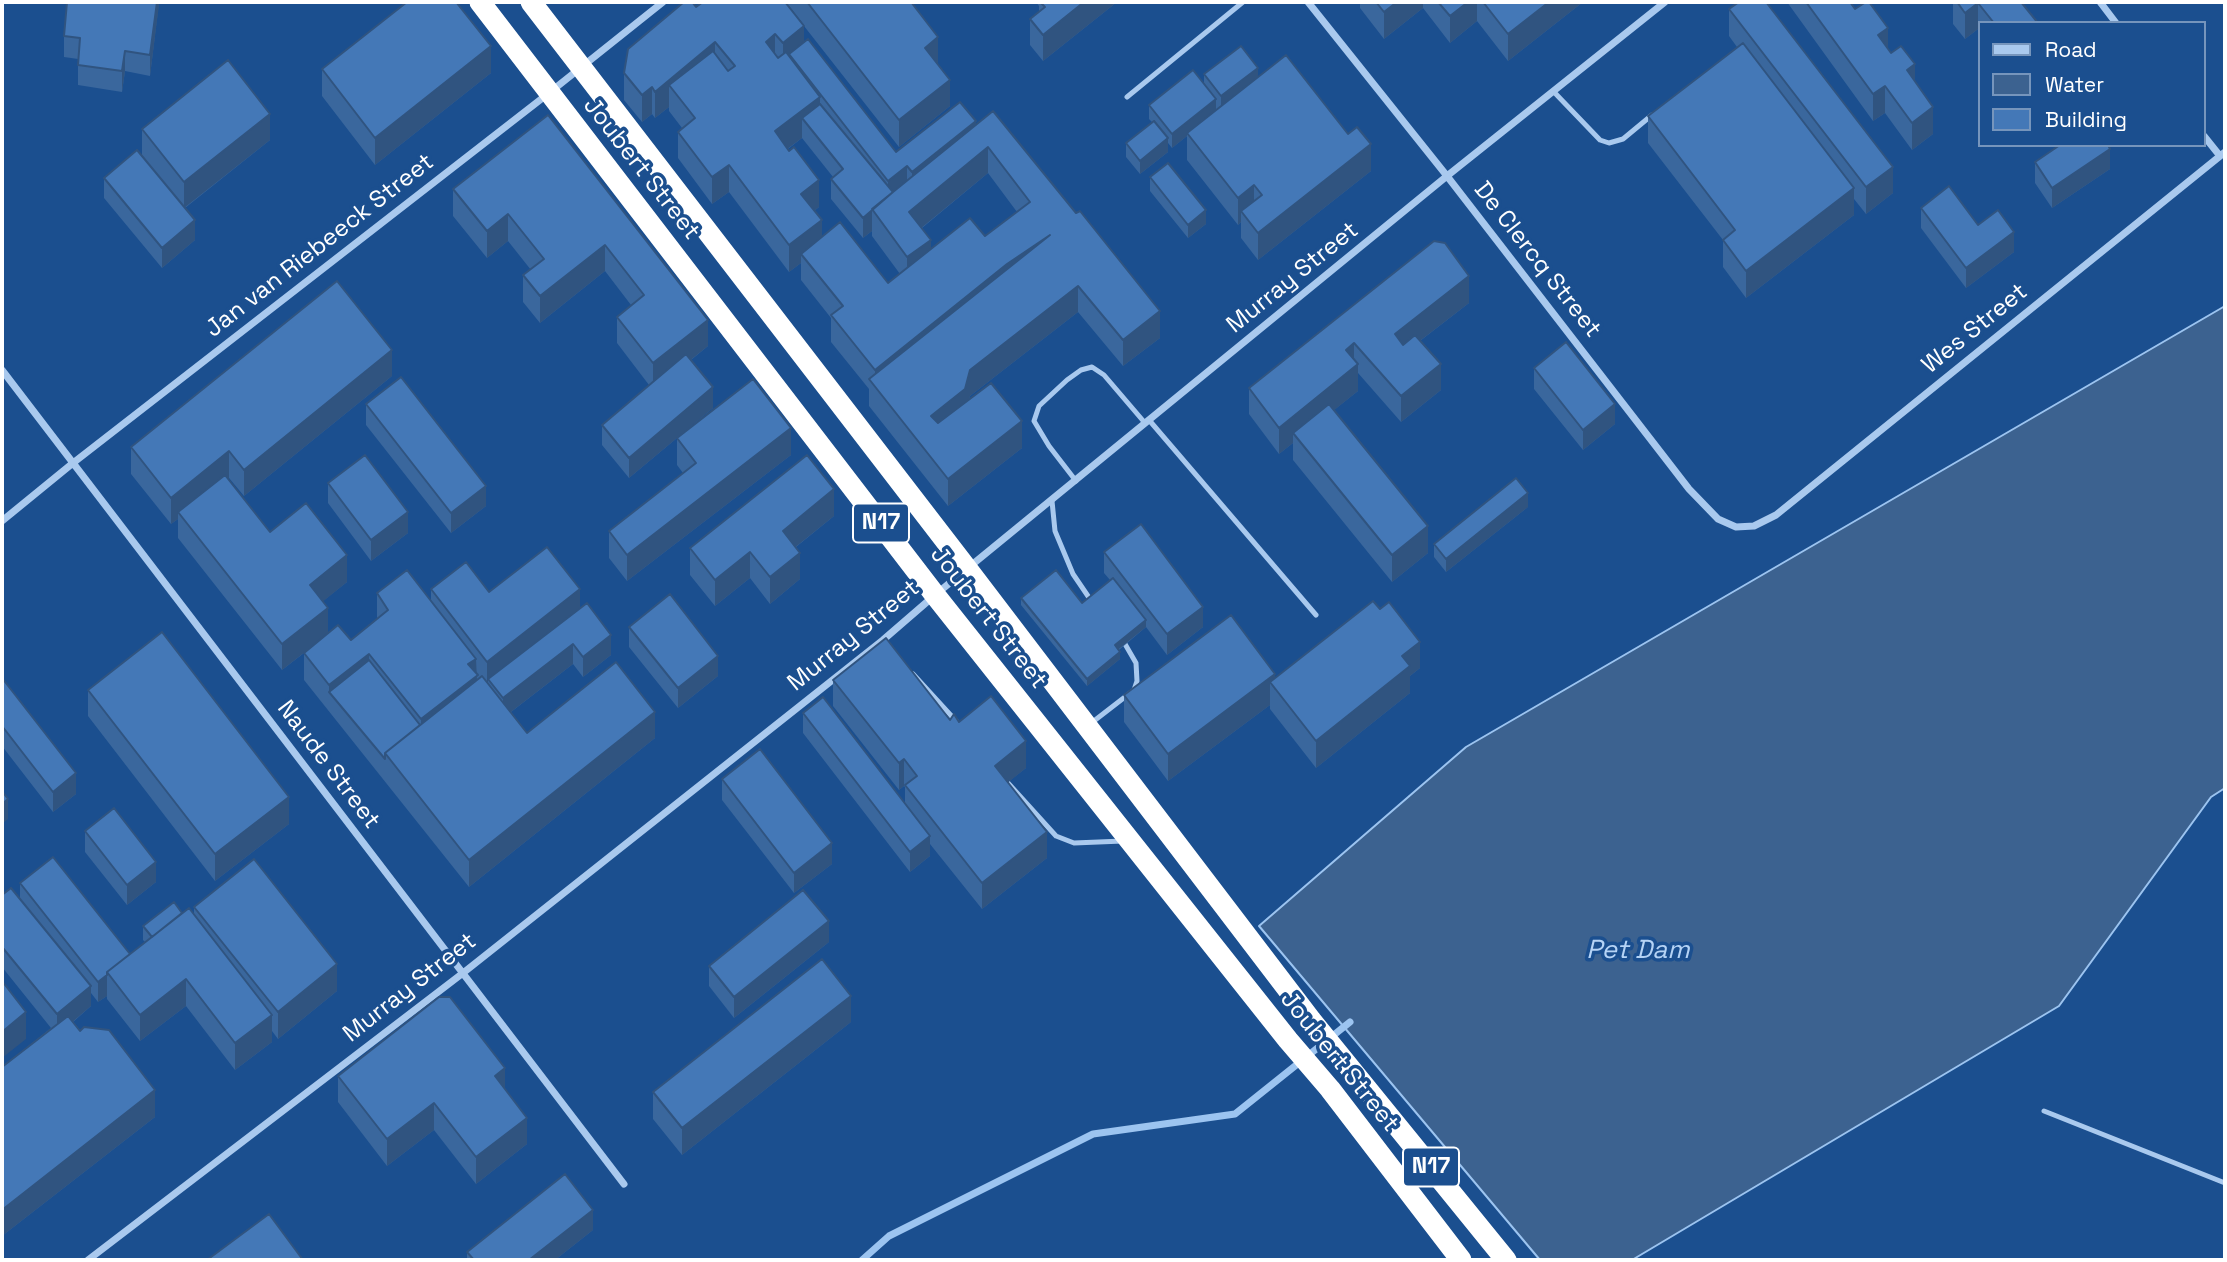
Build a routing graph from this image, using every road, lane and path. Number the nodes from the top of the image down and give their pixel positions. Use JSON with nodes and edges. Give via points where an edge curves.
{"nodes":[{"id":1,"x":480,"y":2,"type":"edge"},
{"id":2,"x":531,"y":2,"type":"edge"},
{"id":3,"x":663,"y":2,"type":"edge"},
{"id":4,"x":1243,"y":2,"type":"edge"},
{"id":5,"x":1308,"y":2,"type":"edge"},
{"id":6,"x":1665,"y":2,"type":"edge"},
{"id":7,"x":2100,"y":2,"type":"edge"},
{"id":8,"x":2114,"y":21,"type":"edge"},
{"id":9,"x":581,"y":66,"type":"junction"},
{"id":10,"x":1553,"y":92,"type":"junction"},
{"id":11,"x":549,"y":93,"type":"junction"},
{"id":12,"x":1127,"y":97,"type":"dead end"},
{"id":13,"x":1654,"y":114,"type":"edge"},
{"id":14,"x":2206,"y":138,"type":"edge"},
{"id":15,"x":2223,"y":154,"type":"edge"},
{"id":16,"x":1447,"y":176,"type":"junction"},
{"id":17,"x":2,"y":370,"type":"edge"},
{"id":18,"x":1147,"y":422,"type":"junction"},
{"id":19,"x":73,"y":463,"type":"junction"},
{"id":20,"x":1076,"y":481,"type":"junction"},
{"id":21,"x":1052,"y":501,"type":"junction"},
{"id":22,"x":2,"y":521,"type":"edge"},
{"id":23,"x":1745,"y":527,"type":"joint"},
{"id":24,"x":968,"y":570,"type":"junction"},
{"id":25,"x":935,"y":595,"type":"junction"},
{"id":26,"x":1092,"y":602,"type":"edge"},
{"id":27,"x":1315,"y":615,"type":"dead end"},
{"id":28,"x":883,"y":640,"type":"junction"},
{"id":29,"x":1125,"y":644,"type":"edge"},
{"id":30,"x":892,"y":650,"type":"edge"},
{"id":31,"x":909,"y":670,"type":"edge"},
{"id":32,"x":1088,"y":726,"type":"junction"},
{"id":33,"x":962,"y":729,"type":"edge"},
{"id":34,"x":1008,"y":783,"type":"edge"},
{"id":35,"x":1130,"y":840,"type":"junction"},
{"id":36,"x":463,"y":973,"type":"junction"},
{"id":37,"x":2044,"y":1111,"type":"dead end"},
{"id":38,"x":2225,"y":1183,"type":"edge"},
{"id":39,"x":624,"y":1184,"type":"dead end"},
{"id":40,"x":88,"y":1260,"type":"edge"},
{"id":41,"x":1461,"y":1260,"type":"edge"},
{"id":42,"x":1506,"y":1260,"type":"edge"}],
"edges":[{"from":1,"to":11,"type":"highway","name":"Joubert Street","number":"N17"},
{"from":2,"to":9,"type":"highway","name":"Joubert Street","number":"N17"},
{"from":3,"to":9,"type":"street","name":"Jan van Riebeeck Street"},
{"from":4,"to":12,"type":"lane"},
{"from":5,"to":16,"type":"street","name":"De Clercq Street"},
{"from":6,"to":10,"type":"street","name":"Murray Street"},
{"from":7,"to":8,"type":"street"},
{"from":9,"to":11,"type":"street","name":"Jan van Riebeeck Street"},
{"from":9,"to":24,"type":"highway","name":"Joubert Street","number":"N17"},
{"from":10,"to":13,"type":"lane","via":[[1609,144],[1623,139]]},
{"from":10,"to":16,"type":"street","name":"Murray Street"},
{"from":11,"to":19,"type":"street","name":"Jan van Riebeeck Street"},
{"from":11,"to":25,"type":"highway","name":"Joubert Street","number":"N17"},
{"from":14,"to":15,"type":"street"},
{"from":15,"to":23,"type":"street","name":"Wes Street","via":[[1776,515]]},
{"from":16,"to":18,"type":"street","name":"Murray Street"},
{"from":16,"to":23,"type":"street","name":"De Clercq Street","via":[[1689,489],[1718,519]]},
{"from":17,"to":19,"type":"street","name":"Naude Street"},
{"from":18,"to":20,"type":"street","name":"Murray Street"},
{"from":18,"to":20,"type":"lane","via":[[1092,367],[1067,380],[1039,406],[1034,421]]},
{"from":18,"to":27,"type":"lane"},
{"from":19,"to":22,"type":"street","name":"Jan van Riebeeck Street"},
{"from":19,"to":36,"type":"street","name":"Naude Street"},
{"from":20,"to":21,"type":"street","name":"Murray Street"},
{"from":21,"to":24,"type":"street","name":"Murray Street"},
{"from":21,"to":26,"type":"lane","via":[[1055,531],[1073,574]]},
{"from":24,"to":25,"type":"street","name":"Murray Street"},
{"from":24,"to":32,"type":"highway","name":"Joubert Street","number":"N17"},
{"from":25,"to":28,"type":"street","name":"Murray Street"},
{"from":25,"to":35,"type":"highway","name":"Joubert Street","number":"N17"},
{"from":28,"to":30,"type":"lane"},
{"from":28,"to":36,"type":"street","name":"Murray Street"},
{"from":29,"to":32,"type":"lane","via":[[1136,663],[1134,690]]},
{"from":31,"to":33,"type":"lane"},
{"from":32,"to":42,"type":"highway","name":"Joubert Street","number":"N17","via":[[1311,1020]]},
{"from":34,"to":35,"type":"lane","via":[[1056,836],[1074,843]]},
{"from":35,"to":41,"type":"highway","name":"Joubert Street","number":"N17"},
{"from":36,"to":39,"type":"street","name":"Naude Street"},
{"from":36,"to":40,"type":"street","name":"Murray Street"},
{"from":37,"to":38,"type":"lane"}]}
